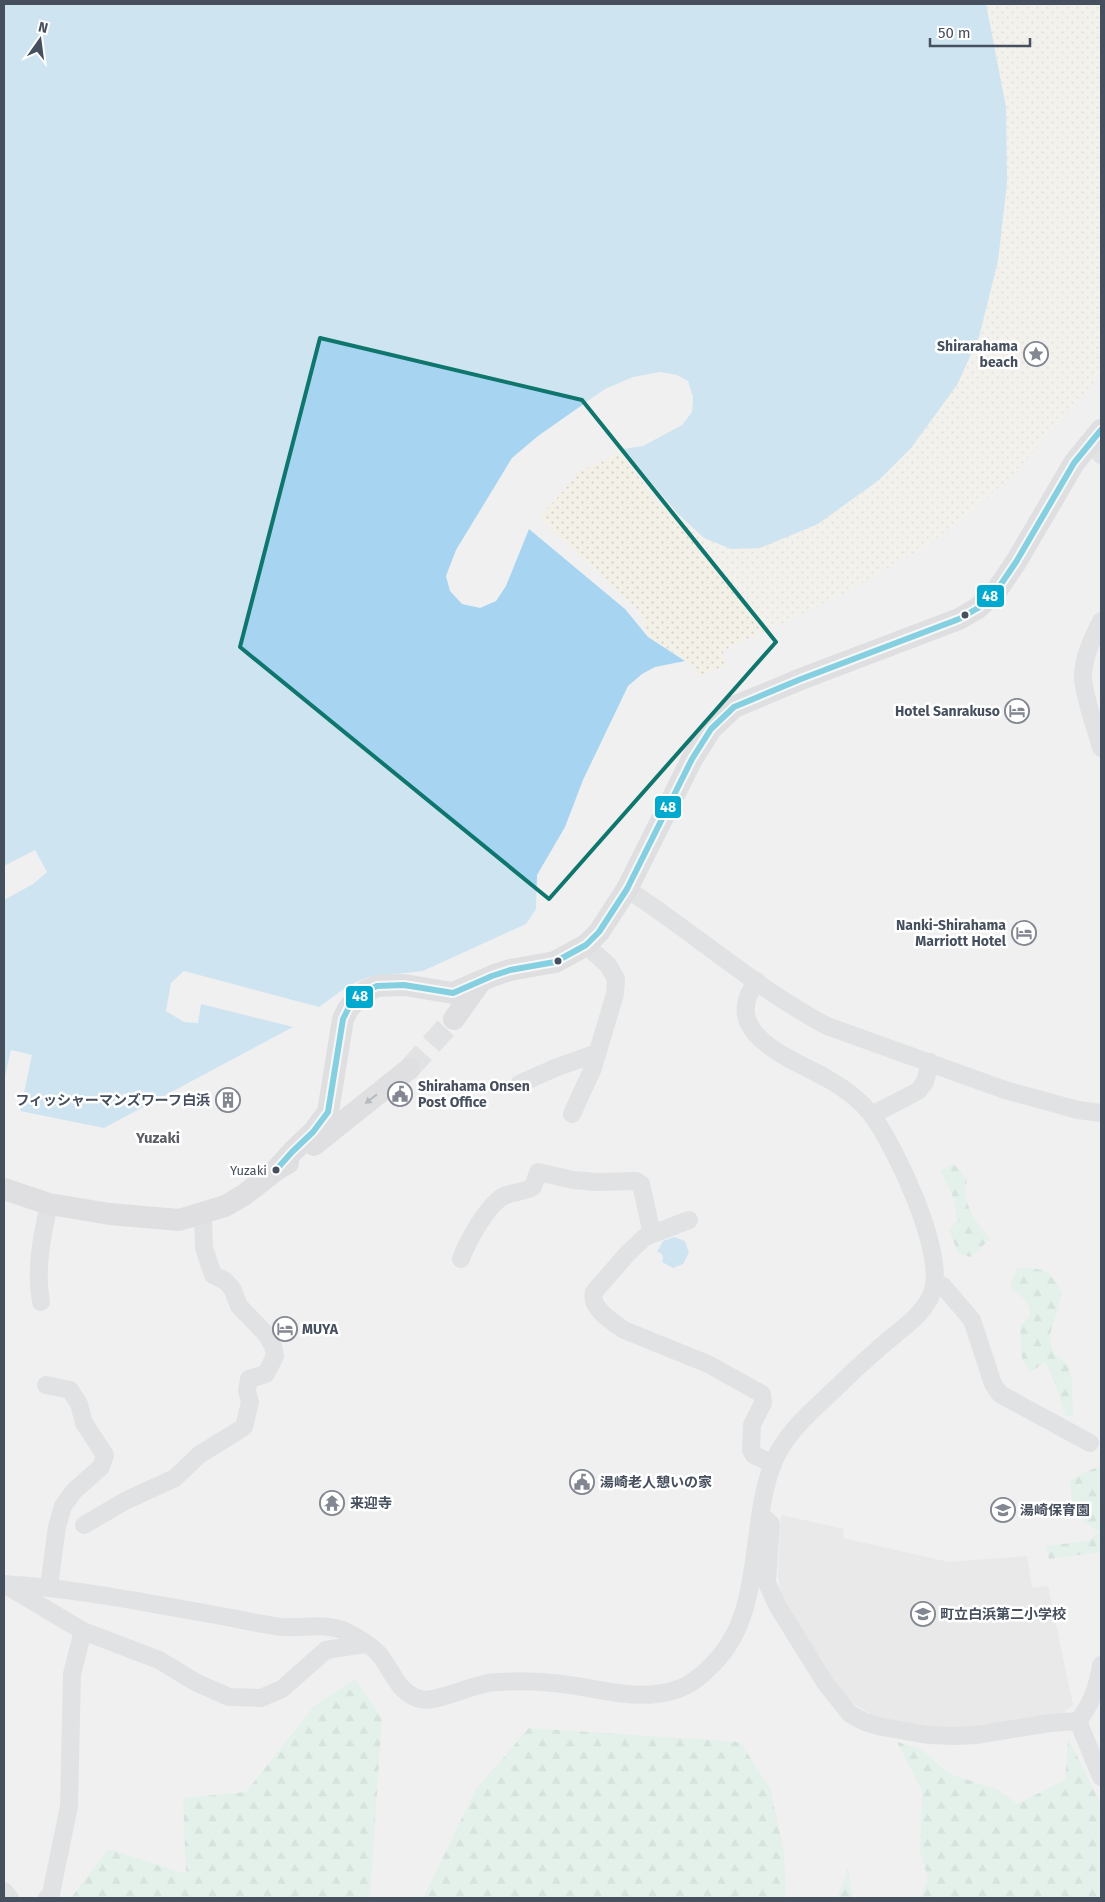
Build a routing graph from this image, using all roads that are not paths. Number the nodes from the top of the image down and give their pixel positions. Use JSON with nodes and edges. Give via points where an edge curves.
{"nodes":[{"id":1,"x":1098,"y":442,"type":"edge"},
{"id":2,"x":1101,"y":621,"type":"edge"},
{"id":3,"x":1101,"y":748,"type":"edge"},
{"id":4,"x":626,"y":888,"type":"junction"},
{"id":5,"x":586,"y":944,"type":"junction"},
{"id":6,"x":482,"y":980,"type":"junction"},
{"id":7,"x":757,"y":981,"type":"junction"},
{"id":8,"x":454,"y":1018,"type":"tunnel mouth"},
{"id":9,"x":597,"y":1054,"type":"junction"},
{"id":10,"x":930,"y":1062,"type":"junction"},
{"id":11,"x":409,"y":1069,"type":"tunnel mouth"},
{"id":12,"x":519,"y":1084,"type":"dead end"},
{"id":13,"x":572,"y":1114,"type":"dead end"},
{"id":14,"x":1101,"y":1114,"type":"edge"},
{"id":15,"x":872,"y":1115,"type":"junction"},
{"id":16,"x":276,"y":1170,"type":"junction"},
{"id":17,"x":4,"y":1189,"type":"edge"},
{"id":18,"x":49,"y":1204,"type":"junction"},
{"id":19,"x":203,"y":1214,"type":"junction"},
{"id":20,"x":689,"y":1220,"type":"dead end"},
{"id":21,"x":652,"y":1234,"type":"junction"},
{"id":22,"x":461,"y":1259,"type":"dead end"},
{"id":23,"x":935,"y":1282,"type":"junction"},
{"id":24,"x":41,"y":1302,"type":"dead end"},
{"id":25,"x":46,"y":1385,"type":"dead end"},
{"id":26,"x":1090,"y":1443,"type":"dead end"},
{"id":27,"x":773,"y":1464,"type":"junction"},
{"id":28,"x":761,"y":1515,"type":"junction"},
{"id":29,"x":84,"y":1525,"type":"dead end"},
{"id":30,"x":4,"y":1584,"type":"edge"},
{"id":31,"x":49,"y":1586,"type":"junction"},
{"id":32,"x":83,"y":1631,"type":"junction"},
{"id":33,"x":365,"y":1644,"type":"junction"},
{"id":34,"x":1101,"y":1665,"type":"edge"},
{"id":35,"x":1078,"y":1721,"type":"junction"},
{"id":36,"x":1101,"y":1777,"type":"edge"},
{"id":37,"x":4,"y":1891,"type":"edge"},
{"id":38,"x":10,"y":1898,"type":"edge"},
{"id":39,"x":47,"y":1898,"type":"edge"}],
"edges":[{"from":1,"to":4,"type":"main road","via":[[1074,463],[1016,562],[997,590],[978,608],[959,619],[742,703],[716,723],[692,758]]},
{"from":2,"to":3,"type":"street","via":[[1085,661],[1083,679]]},
{"from":4,"to":5,"type":"main road","via":[[599,932]]},
{"from":4,"to":7,"type":"street"},
{"from":5,"to":6,"type":"main road","via":[[555,962],[510,970]]},
{"from":5,"to":9,"type":"street","via":[[608,965],[616,979],[615,994]]},
{"from":6,"to":8,"type":"main road"},
{"from":6,"to":16,"type":"main road","via":[[453,993],[404,985],[378,986],[356,1000],[343,1020],[328,1112],[314,1132]]},
{"from":7,"to":10,"type":"street","via":[[828,1026]]},
{"from":7,"to":15,"type":"street","via":[[748,992],[746,1014],[759,1037],[790,1061],[838,1085]]},
{"from":9,"to":12,"type":"street"},
{"from":9,"to":13,"type":"street"},
{"from":10,"to":14,"type":"street","via":[[1006,1090]]},
{"from":10,"to":15,"type":"street","via":[[925,1082],[918,1091]]},
{"from":11,"to":16,"type":"main road","one_way":true,"via":[[300,1156]]},
{"from":15,"to":23,"type":"street","via":[[904,1170],[920,1212],[936,1273]]},
{"from":16,"to":19,"type":"main road","via":[[244,1195]]},
{"from":17,"to":18,"type":"main road"},
{"from":18,"to":19,"type":"main road","via":[[167,1220]]},
{"from":18,"to":24,"type":"street","via":[[37,1283]]},
{"from":19,"to":29,"type":"street","via":[[204,1248],[213,1275],[232,1288],[240,1306],[266,1334],[275,1356],[266,1374],[249,1379],[247,1391],[250,1402],[244,1428],[199,1455],[175,1478]]},
{"from":20,"to":21,"type":"street"},
{"from":21,"to":22,"type":"street","via":[[641,1184],[636,1181],[573,1180],[538,1172],[533,1187],[497,1200],[465,1246]]},
{"from":21,"to":27,"type":"street","via":[[628,1253],[594,1292],[593,1303],[624,1330],[708,1364],[762,1394],[763,1403],[752,1425],[751,1450],[754,1455]]},
{"from":23,"to":26,"type":"street","via":[[948,1291],[972,1320],[993,1384],[1000,1394]]},
{"from":23,"to":27,"type":"street","via":[[932,1294],[911,1321],[802,1420],[788,1436]]},
{"from":25,"to":31,"type":"street","via":[[70,1390],[79,1404],[84,1423],[105,1455],[101,1467],[74,1491],[63,1506]]},
{"from":27,"to":28,"type":"street"},
{"from":28,"to":33,"type":"street","via":[[751,1581],[735,1637],[710,1668],[691,1684],[674,1691],[627,1694],[551,1682],[492,1682],[425,1701],[406,1694],[376,1651]]},
{"from":28,"to":35,"type":"street","via":[[771,1524],[766,1577],[778,1607],[826,1684],[850,1714],[882,1727],[954,1736]]},
{"from":30,"to":31,"type":"street"},
{"from":30,"to":32,"type":"street"},
{"from":31,"to":33,"type":"street","via":[[282,1627],[329,1626],[347,1632]]},
{"from":32,"to":33,"type":"street","via":[[159,1660],[197,1683],[229,1697],[261,1698],[282,1689],[326,1650]]},
{"from":32,"to":39,"type":"street","via":[[72,1674],[69,1806],[51,1894]]},
{"from":34,"to":35,"type":"street","via":[[1092,1700]]},
{"from":35,"to":36,"type":"street"},
{"from":37,"to":38,"type":"street"}]}
